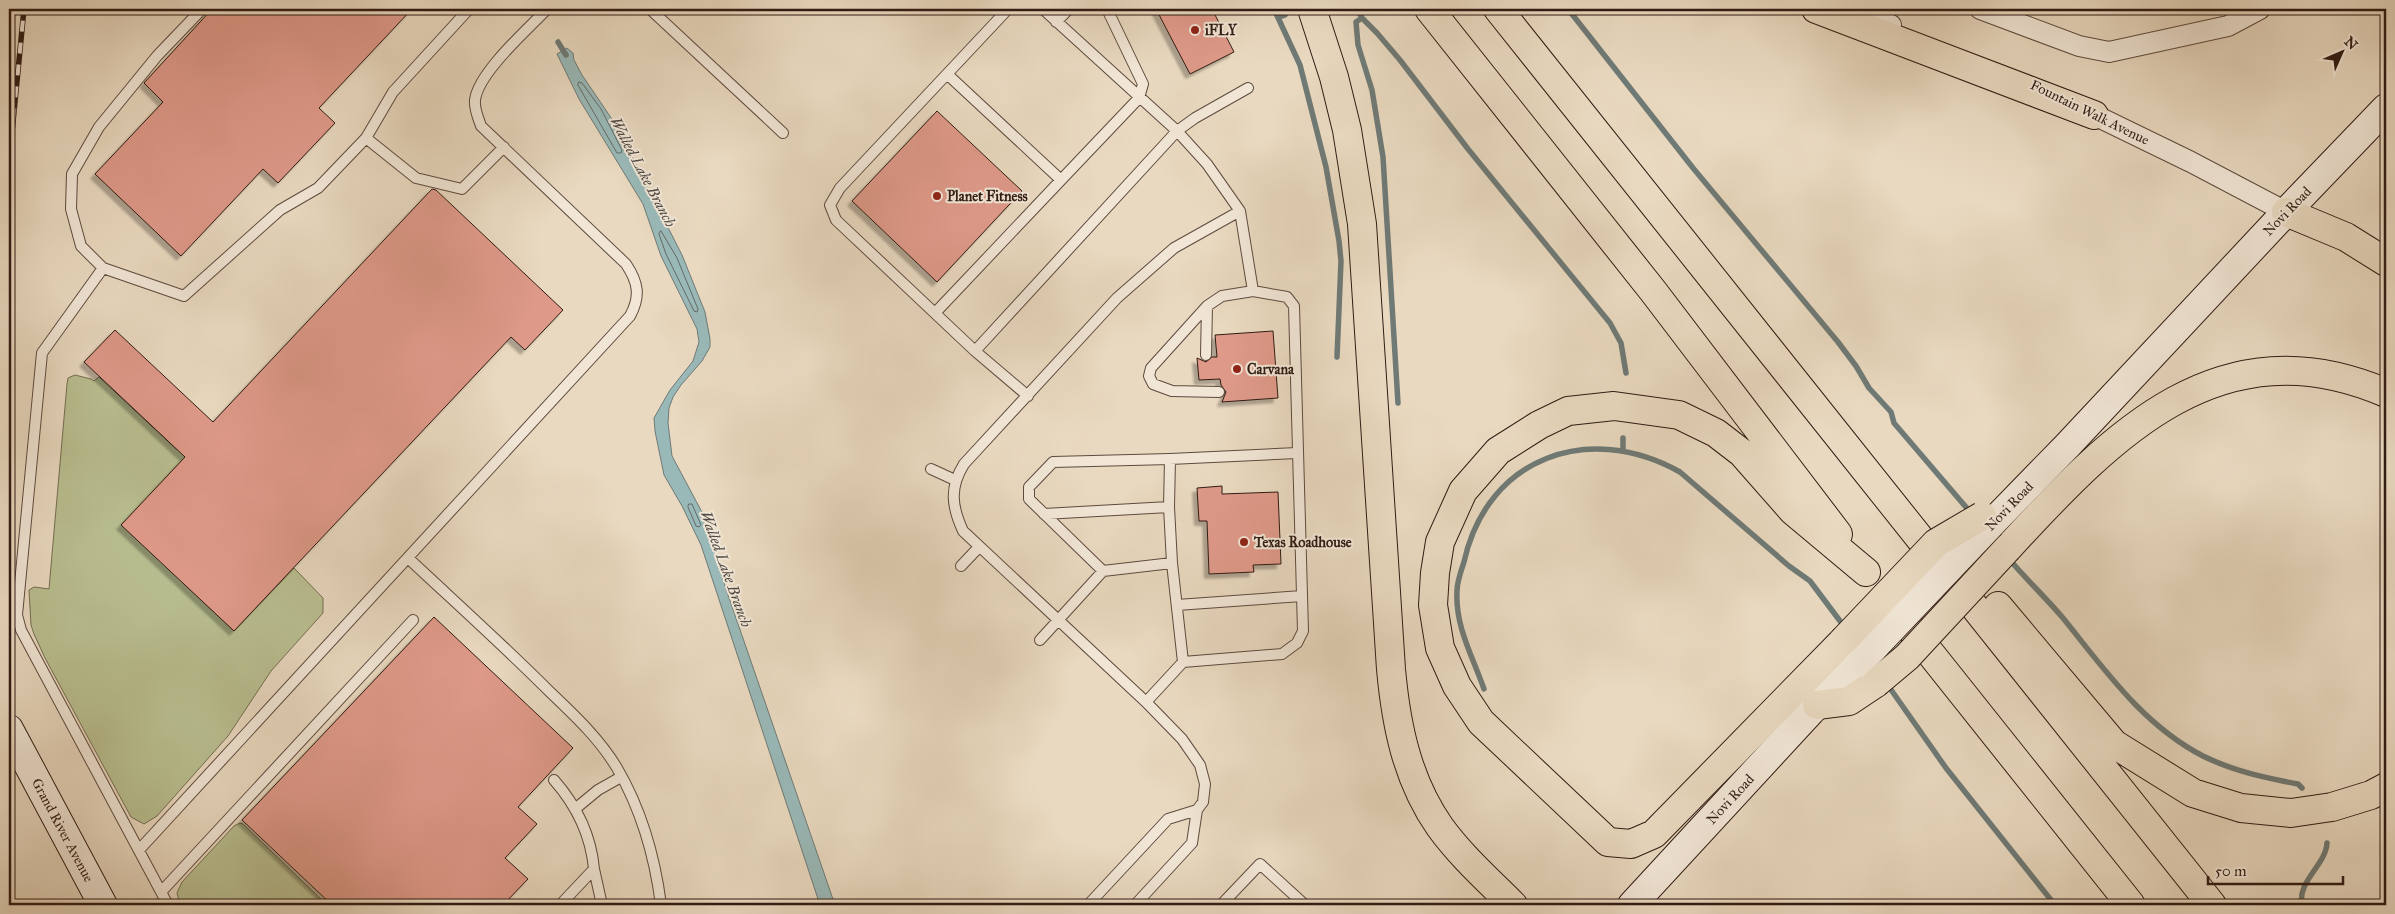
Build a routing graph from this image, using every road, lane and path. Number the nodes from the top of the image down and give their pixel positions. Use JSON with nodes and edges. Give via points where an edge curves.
{"nodes":[{"id":1,"x":202,"y":9,"type":"edge"},
{"id":2,"x":469,"y":9,"type":"edge"},
{"id":3,"x":547,"y":9,"type":"edge"},
{"id":4,"x":650,"y":9,"type":"edge"},
{"id":5,"x":1008,"y":9,"type":"edge"},
{"id":6,"x":1044,"y":9,"type":"edge"},
{"id":7,"x":1070,"y":9,"type":"edge"},
{"id":8,"x":1107,"y":9,"type":"edge"},
{"id":9,"x":1312,"y":9,"type":"edge"},
{"id":10,"x":1429,"y":9,"type":"edge"},
{"id":11,"x":1498,"y":9,"type":"edge"},
{"id":12,"x":1816,"y":9,"type":"edge"},
{"id":13,"x":1857,"y":9,"type":"edge"},
{"id":14,"x":1980,"y":9,"type":"edge"},
{"id":15,"x":2260,"y":9,"type":"edge"},
{"id":16,"x":1056,"y":22,"type":"junction"},
{"id":17,"x":947,"y":74,"type":"junction"},
{"id":18,"x":1248,"y":88,"type":"dead end"},
{"id":19,"x":1139,"y":98,"type":"junction"},
{"id":20,"x":2386,"y":108,"type":"edge"},
{"id":21,"x":2094,"y":115,"type":"junction"},
{"id":22,"x":1177,"y":131,"type":"junction"},
{"id":23,"x":783,"y":133,"type":"dead end"},
{"id":24,"x":366,"y":138,"type":"junction"},
{"id":25,"x":504,"y":147,"type":"junction"},
{"id":26,"x":1061,"y":180,"type":"junction"},
{"id":27,"x":1240,"y":211,"type":"junction"},
{"id":28,"x":2286,"y":212,"type":"junction"},
{"id":29,"x":2386,"y":262,"type":"edge"},
{"id":30,"x":103,"y":268,"type":"junction"},
{"id":31,"x":1253,"y":291,"type":"junction"},
{"id":32,"x":1207,"y":306,"type":"junction"},
{"id":33,"x":935,"y":313,"type":"junction"},
{"id":34,"x":975,"y":351,"type":"junction"},
{"id":35,"x":1206,"y":355,"type":"dead end"},
{"id":36,"x":1219,"y":392,"type":"dead end"},
{"id":37,"x":2386,"y":392,"type":"edge"},
{"id":38,"x":1028,"y":396,"type":"junction"},
{"id":39,"x":1841,"y":437,"type":"junction"},
{"id":40,"x":1297,"y":452,"type":"junction"},
{"id":41,"x":1170,"y":459,"type":"junction"},
{"id":42,"x":931,"y":469,"type":"dead end"},
{"id":43,"x":955,"y":480,"type":"junction"},
{"id":44,"x":1169,"y":507,"type":"junction"},
{"id":45,"x":1044,"y":514,"type":"junction"},
{"id":46,"x":1991,"y":518,"type":"junction"},
{"id":47,"x":979,"y":547,"type":"junction"},
{"id":48,"x":408,"y":558,"type":"junction"},
{"id":49,"x":1172,"y":563,"type":"junction"},
{"id":50,"x":961,"y":566,"type":"dead end"},
{"id":51,"x":1103,"y":571,"type":"junction"},
{"id":52,"x":1866,"y":572,"type":"junction"},
{"id":53,"x":1302,"y":596,"type":"junction"},
{"id":54,"x":1177,"y":605,"type":"junction"},
{"id":55,"x":413,"y":620,"type":"dead end"},
{"id":56,"x":1059,"y":620,"type":"junction"},
{"id":57,"x":1040,"y":640,"type":"dead end"},
{"id":58,"x":1183,"y":662,"type":"junction"},
{"id":59,"x":1868,"y":673,"type":"junction"},
{"id":60,"x":1146,"y":702,"type":"junction"},
{"id":61,"x":1817,"y":705,"type":"joint"},
{"id":62,"x":9,"y":729,"type":"edge"},
{"id":63,"x":621,"y":777,"type":"junction"},
{"id":64,"x":554,"y":780,"type":"dead end"},
{"id":65,"x":2386,"y":787,"type":"edge"},
{"id":66,"x":575,"y":809,"type":"junction"},
{"id":67,"x":1197,"y":810,"type":"junction"},
{"id":68,"x":139,"y":850,"type":"junction"},
{"id":69,"x":594,"y":869,"type":"junction"},
{"id":70,"x":161,"y":892,"type":"junction"},
{"id":71,"x":1095,"y":903,"type":"edge"},
{"id":72,"x":103,"y":905,"type":"edge"},
{"id":73,"x":168,"y":905,"type":"edge"},
{"id":74,"x":560,"y":905,"type":"edge"},
{"id":75,"x":602,"y":905,"type":"edge"},
{"id":76,"x":661,"y":905,"type":"edge"},
{"id":77,"x":1135,"y":905,"type":"edge"},
{"id":78,"x":1221,"y":905,"type":"edge"},
{"id":79,"x":1305,"y":905,"type":"edge"},
{"id":80,"x":1513,"y":905,"type":"edge"},
{"id":81,"x":1632,"y":905,"type":"edge"},
{"id":82,"x":2131,"y":905,"type":"edge"},
{"id":83,"x":2212,"y":905,"type":"edge"}],
"edges":[{"from":1,"to":30,"type":"lane","via":[[157,56],[99,127],[72,174],[71,209],[81,246]]},
{"from":2,"to":24,"type":"lane","via":[[393,92]]},
{"from":3,"to":25,"type":"lane","via":[[484,76],[478,87],[476,107],[481,126]]},
{"from":4,"to":23,"type":"lane"},
{"from":5,"to":17,"type":"lane"},
{"from":6,"to":16,"type":"lane"},
{"from":7,"to":16,"type":"lane"},
{"from":8,"to":19,"type":"lane","via":[[1143,84]]},
{"from":9,"to":80,"type":"highway","via":[[1332,69],[1347,130],[1362,224],[1390,669],[1400,740],[1425,802],[1440,827]]},
{"from":10,"to":52,"type":"highway","via":[[1653,291]]},
{"from":11,"to":39,"type":"highway"},
{"from":12,"to":21,"type":"highway"},
{"from":13,"to":21,"type":"street","name":"Fountain Walk Avenue","via":[[2046,88]]},
{"from":14,"to":15,"type":"street","via":[[2079,46],[2109,52],[2228,26]]},
{"from":16,"to":19,"type":"lane"},
{"from":17,"to":26,"type":"lane"},
{"from":17,"to":33,"type":"lane","via":[[840,188],[830,205],[836,220]]},
{"from":18,"to":22,"type":"lane"},
{"from":19,"to":22,"type":"lane"},
{"from":19,"to":26,"type":"lane"},
{"from":20,"to":28,"type":"main road","name":"Novi Road"},
{"from":21,"to":28,"type":"street","name":"Fountain Walk Avenue"},
{"from":22,"to":27,"type":"lane","via":[[1207,164]]},
{"from":22,"to":34,"type":"lane"},
{"from":24,"to":25,"type":"lane","via":[[416,178],[462,189]]},
{"from":24,"to":30,"type":"lane","via":[[318,188],[280,210],[184,296]]},
{"from":25,"to":48,"type":"lane","via":[[626,264],[638,290],[637,304],[630,316]]},
{"from":26,"to":33,"type":"lane"},
{"from":27,"to":31,"type":"lane"},
{"from":27,"to":38,"type":"lane","via":[[1174,248],[1160,260],[1117,298]]},
{"from":28,"to":29,"type":"highway","via":[[2346,237]]},
{"from":28,"to":46,"type":"main road","name":"Novi Road","via":[[2067,446]]},
{"from":30,"to":68,"type":"lane","via":[[42,353],[17,615]]},
{"from":31,"to":32,"type":"lane","via":[[1222,296]]},
{"from":31,"to":40,"type":"lane","via":[[1287,297],[1294,306]]},
{"from":32,"to":35,"type":"lane"},
{"from":32,"to":36,"type":"lane","via":[[1151,368],[1148,376],[1153,384],[1172,390]]},
{"from":33,"to":34,"type":"lane"},
{"from":34,"to":38,"type":"lane"},
{"from":37,"to":59,"type":"highway","bridge":true,"via":[[2352,379],[2311,371],[2264,370],[2214,382],[2157,411],[2105,449],[1906,657]]},
{"from":38,"to":43,"type":"lane","via":[[964,464]]},
{"from":39,"to":65,"type":"highway","via":[[1877,464],[2114,744],[2192,793],[2241,808],[2291,813],[2332,807],[2371,796]]},
{"from":39,"to":83,"type":"highway"},
{"from":40,"to":41,"type":"lane"},
{"from":40,"to":53,"type":"lane"},
{"from":41,"to":44,"type":"lane"},
{"from":41,"to":45,"type":"lane","via":[[1053,462],[1029,487],[1029,499]]},
{"from":42,"to":43,"type":"lane"},
{"from":43,"to":47,"type":"lane","via":[[952,495],[954,512],[963,531]]},
{"from":44,"to":45,"type":"lane"},
{"from":44,"to":49,"type":"lane"},
{"from":45,"to":51,"type":"lane"},
{"from":46,"to":52,"type":"highway","bridge":true,"via":[[1936,543],[1654,834],[1631,844],[1608,842],[1481,722],[1457,686],[1440,648],[1433,605],[1434,573],[1440,542],[1463,491],[1498,451],[1539,424],[1568,411],[1614,406],[1679,415],[1716,433],[1742,452],[1792,511]]},
{"from":46,"to":59,"type":"main road","name":"Novi Road","bridge":true},
{"from":47,"to":50,"type":"lane"},
{"from":47,"to":56,"type":"lane"},
{"from":48,"to":63,"type":"lane","via":[[596,738]]},
{"from":48,"to":68,"type":"lane"},
{"from":49,"to":51,"type":"lane"},
{"from":49,"to":54,"type":"lane"},
{"from":51,"to":56,"type":"lane"},
{"from":52,"to":82,"type":"highway"},
{"from":53,"to":54,"type":"lane"},
{"from":53,"to":58,"type":"lane","via":[[1303,631],[1297,643],[1282,654]]},
{"from":54,"to":58,"type":"lane"},
{"from":55,"to":70,"type":"lane"},
{"from":56,"to":57,"type":"lane"},
{"from":56,"to":60,"type":"lane"},
{"from":58,"to":60,"type":"lane"},
{"from":59,"to":61,"type":"highway","via":[[1849,701]]},
{"from":60,"to":67,"type":"lane","via":[[1182,739],[1200,766],[1205,784],[1203,802]]},
{"from":61,"to":81,"type":"main road","name":"Novi Road"},
{"from":62,"to":72,"type":"main road","name":"Grand River Avenue"},
{"from":63,"to":66,"type":"lane"},
{"from":63,"to":76,"type":"lane","via":[[649,844]]},
{"from":64,"to":66,"type":"lane"},
{"from":66,"to":69,"type":"lane","via":[[586,831]]},
{"from":67,"to":71,"type":"lane","via":[[1168,819]]},
{"from":67,"to":77,"type":"lane","via":[[1192,843]]},
{"from":68,"to":70,"type":"lane"},
{"from":69,"to":74,"type":"lane"},
{"from":69,"to":75,"type":"lane"},
{"from":70,"to":73,"type":"lane"},
{"from":78,"to":79,"type":"lane","via":[[1260,864]]}]}
